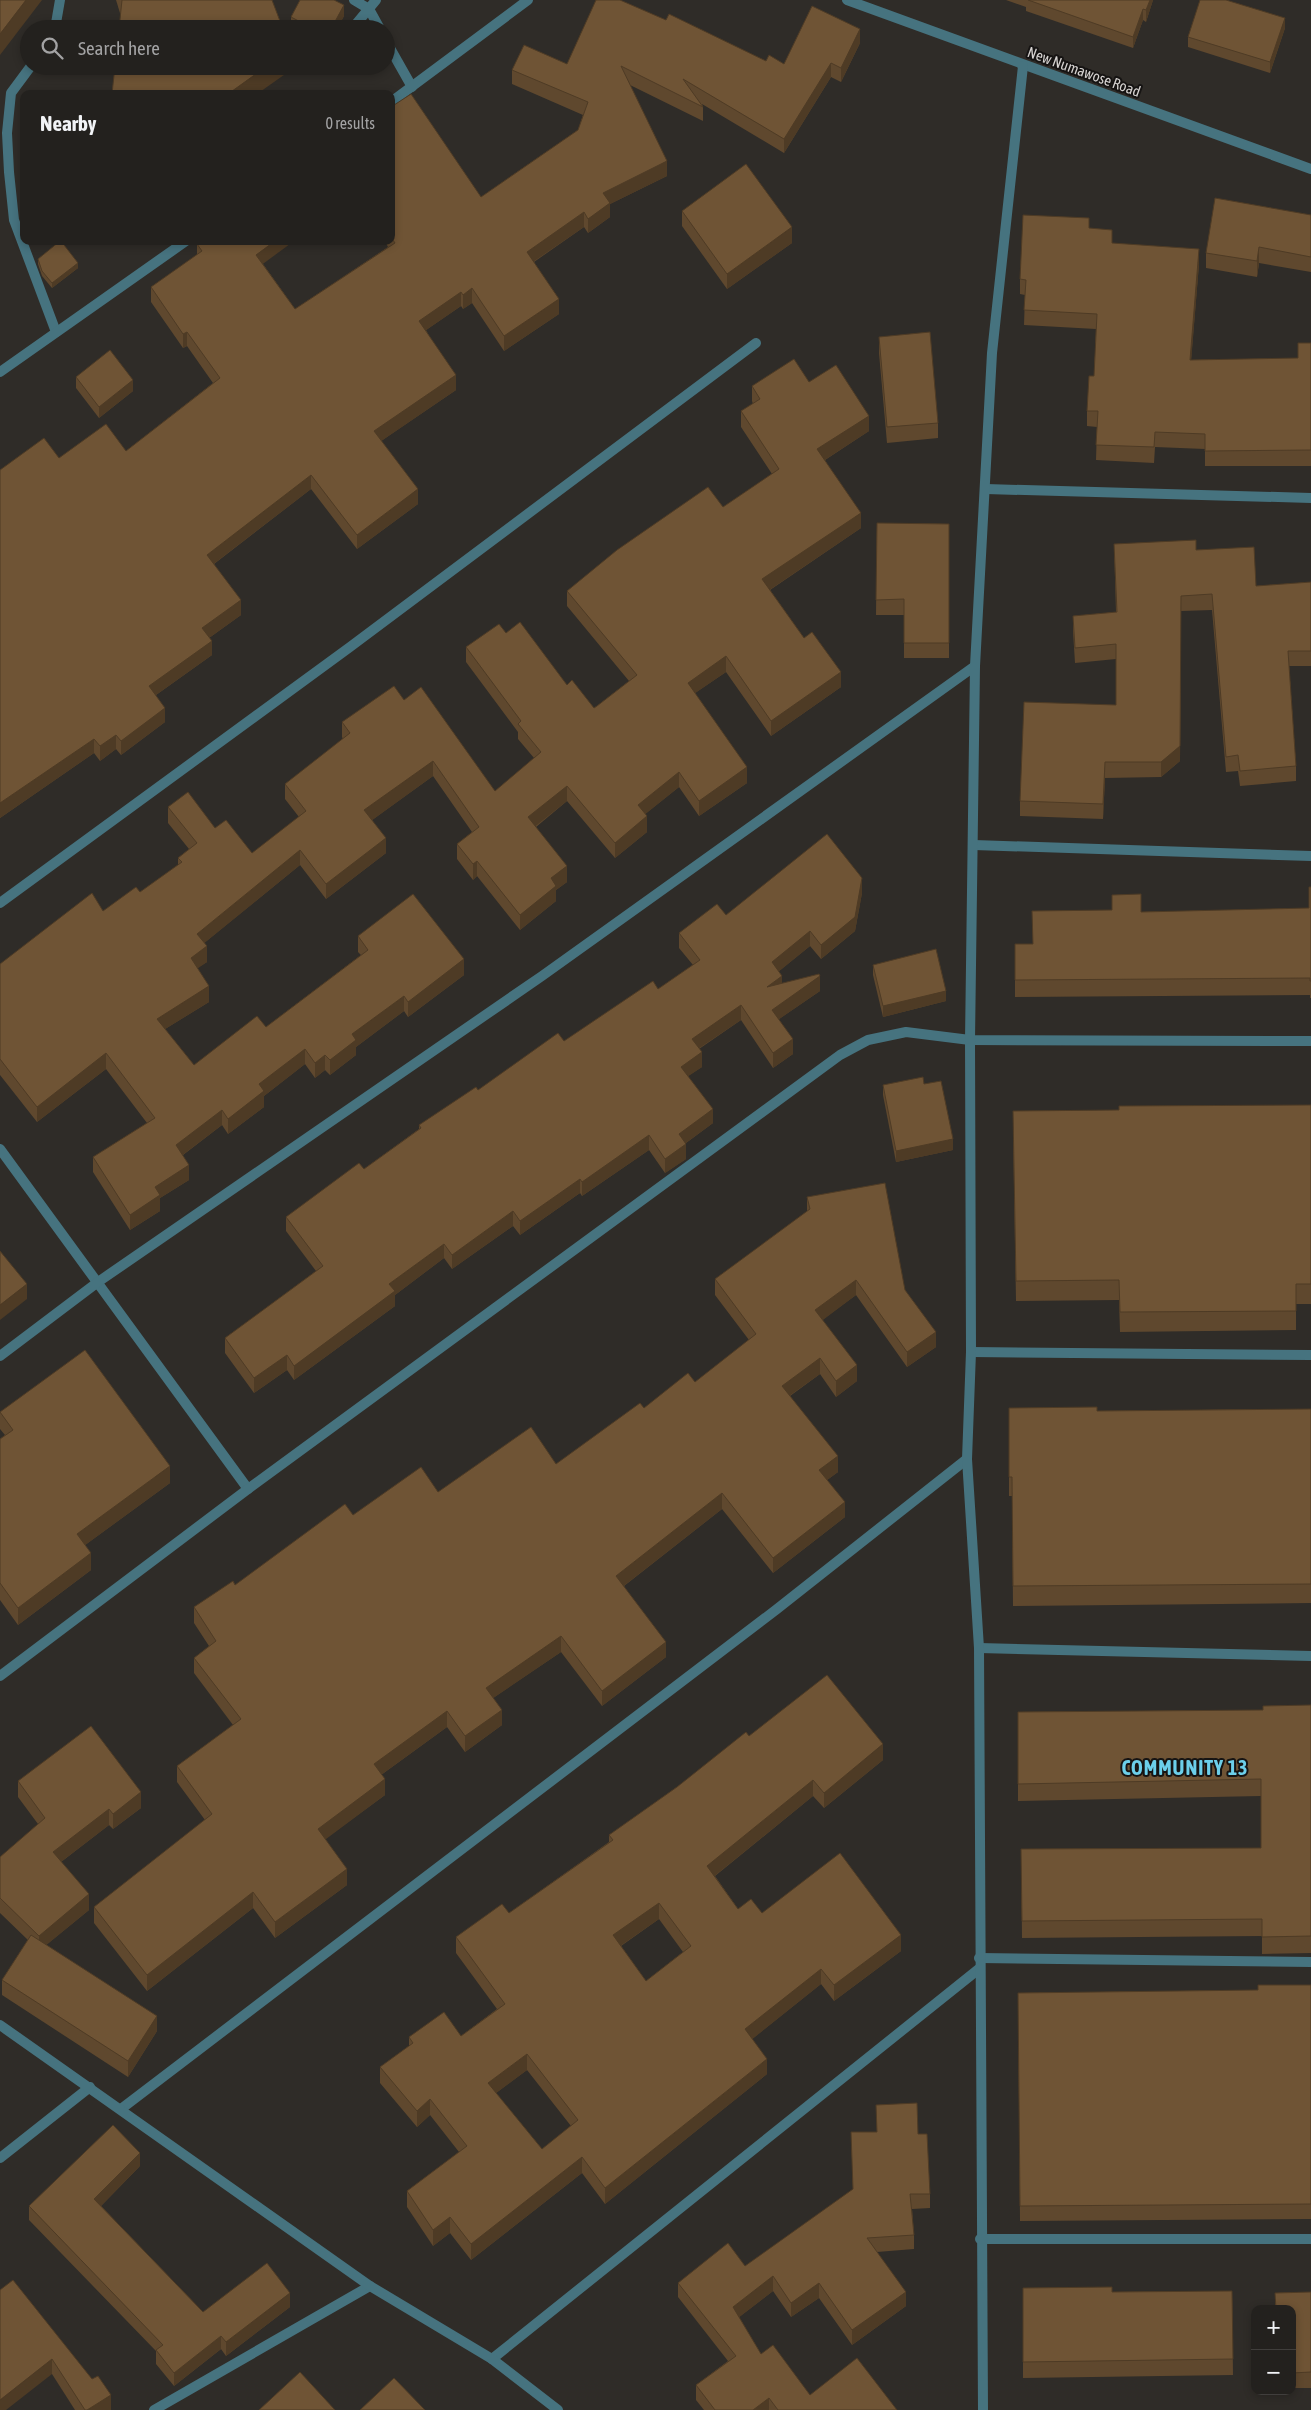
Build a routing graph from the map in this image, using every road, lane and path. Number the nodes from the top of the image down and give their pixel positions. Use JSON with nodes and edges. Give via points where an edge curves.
{"nodes":[{"id":1,"x":60,"y":0,"type":"edge"},
{"id":2,"x":354,"y":0,"type":"edge"},
{"id":3,"x":376,"y":0,"type":"edge"},
{"id":4,"x":528,"y":0,"type":"edge"},
{"id":5,"x":848,"y":0,"type":"edge"},
{"id":6,"x":369,"y":9,"type":"junction"},
{"id":7,"x":57,"y":20,"type":"edge"},
{"id":8,"x":360,"y":20,"type":"edge"},
{"id":9,"x":375,"y":20,"type":"edge"},
{"id":10,"x":395,"y":57,"type":"edge"},
{"id":11,"x":1023,"y":66,"type":"junction"},
{"id":12,"x":23,"y":75,"type":"edge"},
{"id":13,"x":412,"y":88,"type":"junction"},
{"id":14,"x":5,"y":94,"type":"edge"},
{"id":15,"x":395,"y":99,"type":"edge"},
{"id":16,"x":1311,"y":169,"type":"edge"},
{"id":17,"x":20,"y":236,"type":"edge"},
{"id":18,"x":23,"y":245,"type":"edge"},
{"id":19,"x":180,"y":245,"type":"edge"},
{"id":20,"x":56,"y":332,"type":"junction"},
{"id":21,"x":756,"y":343,"type":"dead end"},
{"id":22,"x":0,"y":372,"type":"edge"},
{"id":23,"x":986,"y":490,"type":"junction"},
{"id":24,"x":1311,"y":498,"type":"edge"},
{"id":25,"x":975,"y":666,"type":"junction"},
{"id":26,"x":974,"y":845,"type":"junction"},
{"id":27,"x":1311,"y":856,"type":"edge"},
{"id":28,"x":0,"y":903,"type":"edge"},
{"id":29,"x":970,"y":1040,"type":"junction"},
{"id":30,"x":1311,"y":1040,"type":"edge"},
{"id":31,"x":0,"y":1149,"type":"edge"},
{"id":32,"x":98,"y":1282,"type":"junction"},
{"id":33,"x":971,"y":1352,"type":"junction"},
{"id":34,"x":1311,"y":1355,"type":"edge"},
{"id":35,"x":0,"y":1356,"type":"edge"},
{"id":36,"x":967,"y":1459,"type":"junction"},
{"id":37,"x":248,"y":1489,"type":"junction"},
{"id":38,"x":979,"y":1648,"type":"junction"},
{"id":39,"x":1311,"y":1656,"type":"edge"},
{"id":40,"x":0,"y":1676,"type":"edge"},
{"id":41,"x":1311,"y":1962,"type":"edge"},
{"id":42,"x":980,"y":1963,"type":"junction"},
{"id":43,"x":0,"y":2025,"type":"edge"},
{"id":44,"x":90,"y":2087,"type":"junction"},
{"id":45,"x":121,"y":2109,"type":"junction"},
{"id":46,"x":0,"y":2158,"type":"edge"},
{"id":47,"x":980,"y":2239,"type":"junction"},
{"id":48,"x":1311,"y":2239,"type":"edge"},
{"id":49,"x":370,"y":2286,"type":"junction"},
{"id":50,"x":492,"y":2359,"type":"junction"},
{"id":51,"x":154,"y":2410,"type":"edge"},
{"id":52,"x":558,"y":2410,"type":"edge"},
{"id":53,"x":983,"y":2410,"type":"edge"}],
"edges":[{"from":1,"to":7,"type":"street"},
{"from":2,"to":6,"type":"street"},
{"from":3,"to":6,"type":"street"},
{"from":4,"to":13,"type":"street"},
{"from":5,"to":11,"type":"street","name":"New Numawose Road"},
{"from":6,"to":8,"type":"street"},
{"from":6,"to":9,"type":"street"},
{"from":10,"to":13,"type":"street"},
{"from":11,"to":16,"type":"street","name":"New Numawose Road"},
{"from":11,"to":23,"type":"street","via":[[992,353]]},
{"from":12,"to":14,"type":"street"},
{"from":13,"to":15,"type":"street"},
{"from":14,"to":17,"type":"street","via":[[14,220]]},
{"from":18,"to":20,"type":"street"},
{"from":19,"to":20,"type":"street"},
{"from":20,"to":22,"type":"street"},
{"from":21,"to":28,"type":"street","via":[[358,641]]},
{"from":23,"to":24,"type":"street"},
{"from":23,"to":25,"type":"street"},
{"from":25,"to":26,"type":"street"},
{"from":25,"to":32,"type":"street","via":[[542,976]]},
{"from":26,"to":27,"type":"street"},
{"from":26,"to":29,"type":"street"},
{"from":29,"to":30,"type":"street"},
{"from":29,"to":33,"type":"street"},
{"from":29,"to":37,"type":"street","via":[[906,1032],[868,1040],[840,1055]]},
{"from":31,"to":32,"type":"street"},
{"from":32,"to":35,"type":"street"},
{"from":32,"to":37,"type":"street"},
{"from":33,"to":34,"type":"street"},
{"from":33,"to":36,"type":"street"},
{"from":36,"to":38,"type":"street"},
{"from":36,"to":45,"type":"street","via":[[777,1609]]},
{"from":37,"to":40,"type":"street"},
{"from":38,"to":39,"type":"street"},
{"from":38,"to":42,"type":"street"},
{"from":41,"to":42,"type":"street"},
{"from":42,"to":47,"type":"street"},
{"from":42,"to":50,"type":"street"},
{"from":43,"to":44,"type":"street"},
{"from":44,"to":45,"type":"street"},
{"from":44,"to":46,"type":"street"},
{"from":45,"to":49,"type":"street"},
{"from":47,"to":48,"type":"street"},
{"from":47,"to":53,"type":"street"},
{"from":49,"to":50,"type":"street"},
{"from":49,"to":51,"type":"street"},
{"from":50,"to":52,"type":"street"}]}
